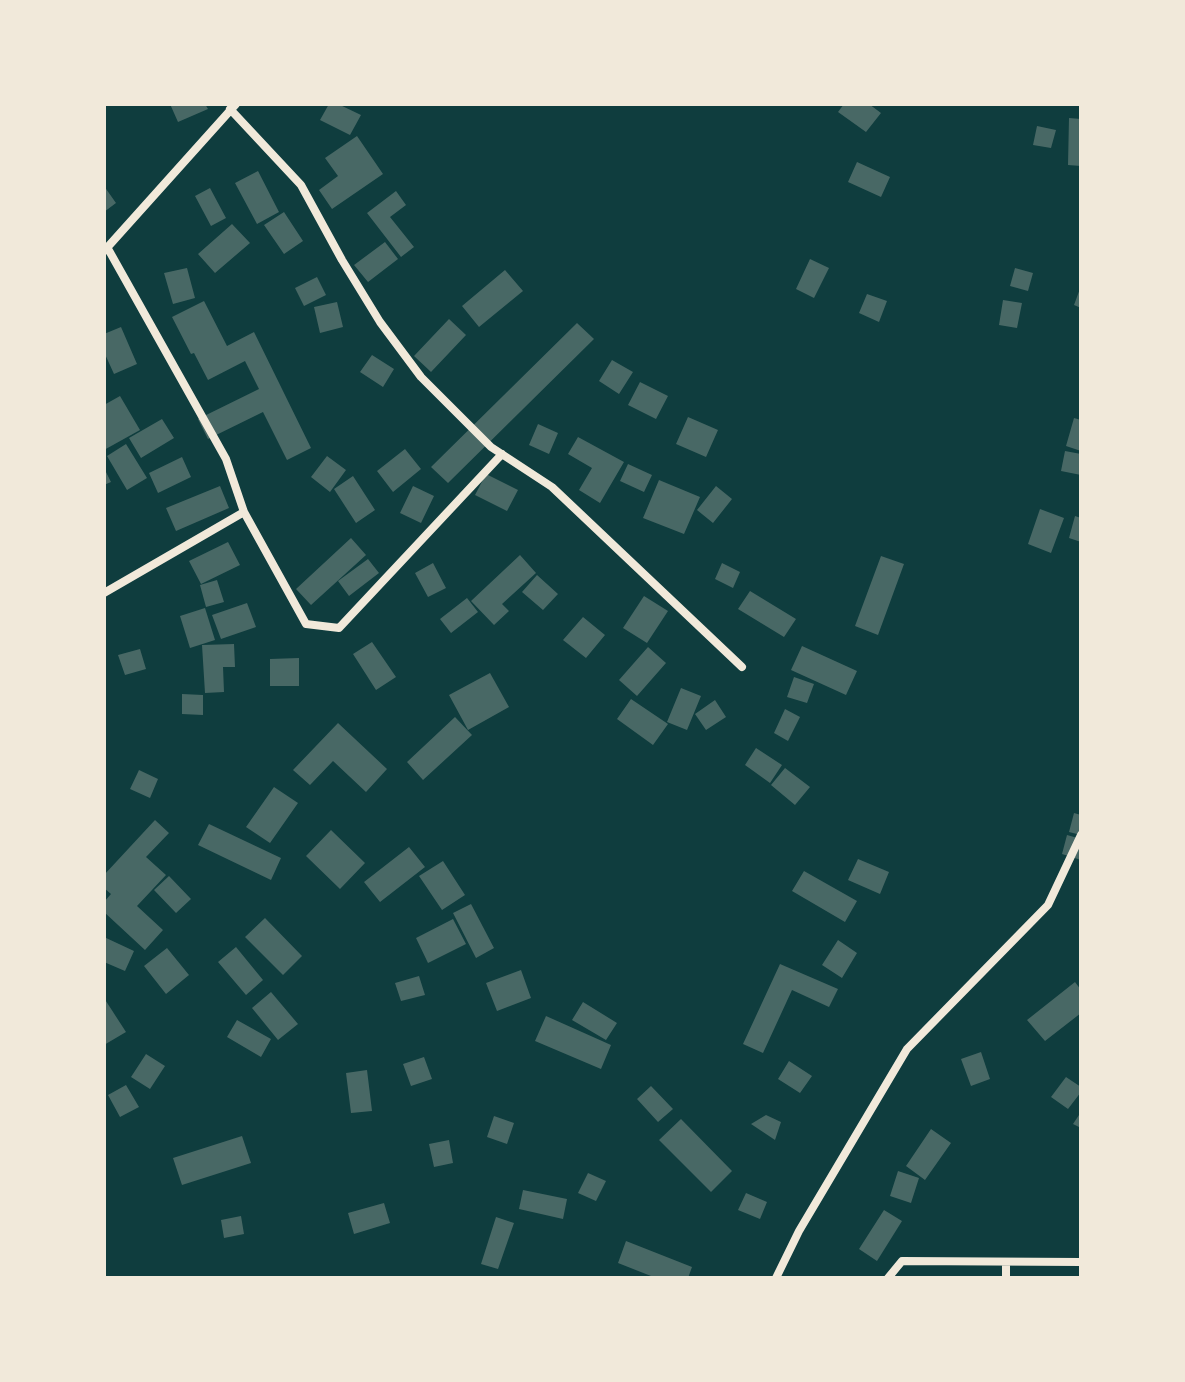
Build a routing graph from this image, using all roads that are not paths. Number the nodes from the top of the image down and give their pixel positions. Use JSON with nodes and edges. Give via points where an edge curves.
{"nodes":[{"id":1,"x":233,"y":106,"type":"edge"},
{"id":2,"x":106,"y":248,"type":"edge"},
{"id":3,"x":502,"y":454,"type":"junction"},
{"id":4,"x":244,"y":512,"type":"junction"},
{"id":5,"x":104,"y":593,"type":"edge"},
{"id":6,"x":742,"y":667,"type":"dead end"},
{"id":7,"x":1081,"y":835,"type":"edge"},
{"id":8,"x":1006,"y":1262,"type":"junction"},
{"id":9,"x":1081,"y":1262,"type":"edge"},
{"id":10,"x":776,"y":1278,"type":"edge"},
{"id":11,"x":888,"y":1278,"type":"edge"},
{"id":12,"x":1006,"y":1278,"type":"edge"}],
"edges":[{"from":1,"to":2,"type":"street"},
{"from":1,"to":3,"type":"street","via":[[301,185],[380,322],[421,377]]},
{"from":2,"to":4,"type":"street","via":[[226,459]]},
{"from":3,"to":4,"type":"street","via":[[339,628],[306,624]]},
{"from":3,"to":6,"type":"street","via":[[552,487]]},
{"from":4,"to":5,"type":"street"},
{"from":7,"to":10,"type":"street","via":[[1048,905],[907,1049]]},
{"from":8,"to":9,"type":"street"},
{"from":8,"to":11,"type":"street","via":[[902,1261]]},
{"from":8,"to":12,"type":"street"}]}
